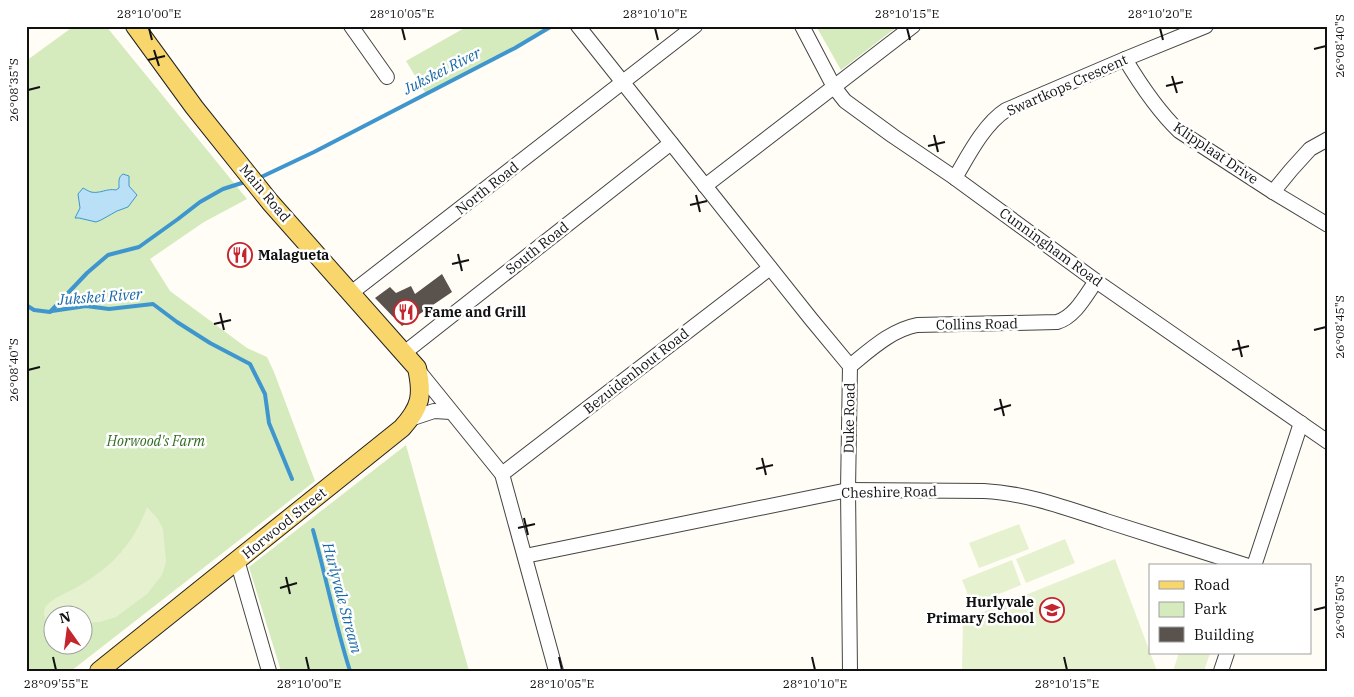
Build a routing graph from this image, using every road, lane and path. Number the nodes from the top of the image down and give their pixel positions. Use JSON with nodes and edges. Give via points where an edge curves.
{"nodes":[{"id":1,"x":135,"y":26,"type":"edge"},
{"id":2,"x":351,"y":26,"type":"edge"},
{"id":3,"x":578,"y":26,"type":"edge"},
{"id":4,"x":695,"y":26,"type":"edge"},
{"id":5,"x":802,"y":26,"type":"edge"},
{"id":6,"x":912,"y":26,"type":"edge"},
{"id":7,"x":1206,"y":26,"type":"edge"},
{"id":8,"x":1125,"y":59,"type":"junction"},
{"id":9,"x":387,"y":77,"type":"dead end"},
{"id":10,"x":624,"y":83,"type":"junction"},
{"id":11,"x":834,"y":87,"type":"junction"},
{"id":12,"x":1328,"y":139,"type":"edge"},
{"id":13,"x":671,"y":142,"type":"junction"},
{"id":14,"x":955,"y":178,"type":"junction"},
{"id":15,"x":705,"y":186,"type":"junction"},
{"id":16,"x":1273,"y":192,"type":"junction"},
{"id":17,"x":1328,"y":225,"type":"edge"},
{"id":18,"x":770,"y":268,"type":"junction"},
{"id":19,"x":1096,"y":281,"type":"junction"},
{"id":20,"x":351,"y":293,"type":"junction"},
{"id":21,"x":404,"y":353,"type":"junction"},
{"id":22,"x":850,"y":366,"type":"junction"},
{"id":23,"x":417,"y":368,"type":"junction"},
{"id":24,"x":451,"y":412,"type":"junction"},
{"id":25,"x":410,"y":419,"type":"junction"},
{"id":26,"x":1300,"y":423,"type":"junction"},
{"id":27,"x":1328,"y":442,"type":"edge"},
{"id":28,"x":502,"y":474,"type":"junction"},
{"id":29,"x":848,"y":490,"type":"junction"},
{"id":30,"x":525,"y":556,"type":"junction"},
{"id":31,"x":237,"y":560,"type":"junction"},
{"id":32,"x":1242,"y":564,"type":"edge"},
{"id":33,"x":1255,"y":564,"type":"edge"},
{"id":34,"x":1227,"y":654,"type":"edge"},
{"id":35,"x":98,"y":671,"type":"edge"},
{"id":36,"x":269,"y":671,"type":"edge"},
{"id":37,"x":556,"y":671,"type":"edge"},
{"id":38,"x":850,"y":671,"type":"edge"},
{"id":39,"x":1221,"y":671,"type":"edge"}],
"edges":[{"from":1,"to":20,"type":"main road","name":"Main Road","via":[[270,202]]},
{"from":2,"to":9,"type":"street"},
{"from":3,"to":10,"type":"street","name":"Duke Road"},
{"from":4,"to":10,"type":"street","name":"North Road"},
{"from":5,"to":11,"type":"street","name":"Cunningham Road"},
{"from":6,"to":11,"type":"street"},
{"from":7,"to":8,"type":"street","name":"Swartkops Crescent"},
{"from":8,"to":14,"type":"street","name":"Swartkops Crescent","via":[[1006,110],[984,131]]},
{"from":8,"to":16,"type":"street","name":"Klipplaat Drive","via":[[1142,87],[1179,131]]},
{"from":10,"to":13,"type":"street","name":"Duke Road"},
{"from":10,"to":20,"type":"street","name":"North Road"},
{"from":11,"to":14,"type":"street","name":"Cunningham Road","via":[[860,113]]},
{"from":11,"to":15,"type":"street"},
{"from":12,"to":16,"type":"street","via":[[1310,149]]},
{"from":13,"to":15,"type":"street","name":"Duke Road"},
{"from":13,"to":21,"type":"street","name":"South Road"},
{"from":14,"to":19,"type":"street","name":"Cunningham Road"},
{"from":15,"to":18,"type":"street","name":"Duke Road"},
{"from":16,"to":17,"type":"street","name":"Klipplaat Drive"},
{"from":18,"to":22,"type":"street","name":"Duke Road"},
{"from":18,"to":28,"type":"street","name":"Bezuidenhout Road"},
{"from":19,"to":22,"type":"street","name":"Collins Road","via":[[1070,315],[1057,322],[907,327]]},
{"from":19,"to":26,"type":"street","name":"Cunningham Road"},
{"from":20,"to":21,"type":"main road","name":"Main Road"},
{"from":21,"to":23,"type":"main road"},
{"from":22,"to":29,"type":"street","name":"Duke Road"},
{"from":23,"to":24,"type":"street"},
{"from":23,"to":25,"type":"main road","name":"Horwood Street","via":[[421,395]]},
{"from":24,"to":25,"type":"street","via":[[434,411]]},
{"from":24,"to":28,"type":"street"},
{"from":25,"to":31,"type":"main road","name":"Horwood Street"},
{"from":26,"to":27,"type":"street","name":"Cunningham Road"},
{"from":26,"to":33,"type":"street"},
{"from":28,"to":30,"type":"street"},
{"from":29,"to":30,"type":"street","name":"Cheshire Road"},
{"from":29,"to":32,"type":"street","name":"Cheshire Road","via":[[1002,492],[1056,505]]},
{"from":29,"to":38,"type":"street","name":"Duke Road"},
{"from":30,"to":37,"type":"street"},
{"from":31,"to":35,"type":"main road","name":"Horwood Street"},
{"from":31,"to":36,"type":"street"},
{"from":34,"to":39,"type":"street"}]}
